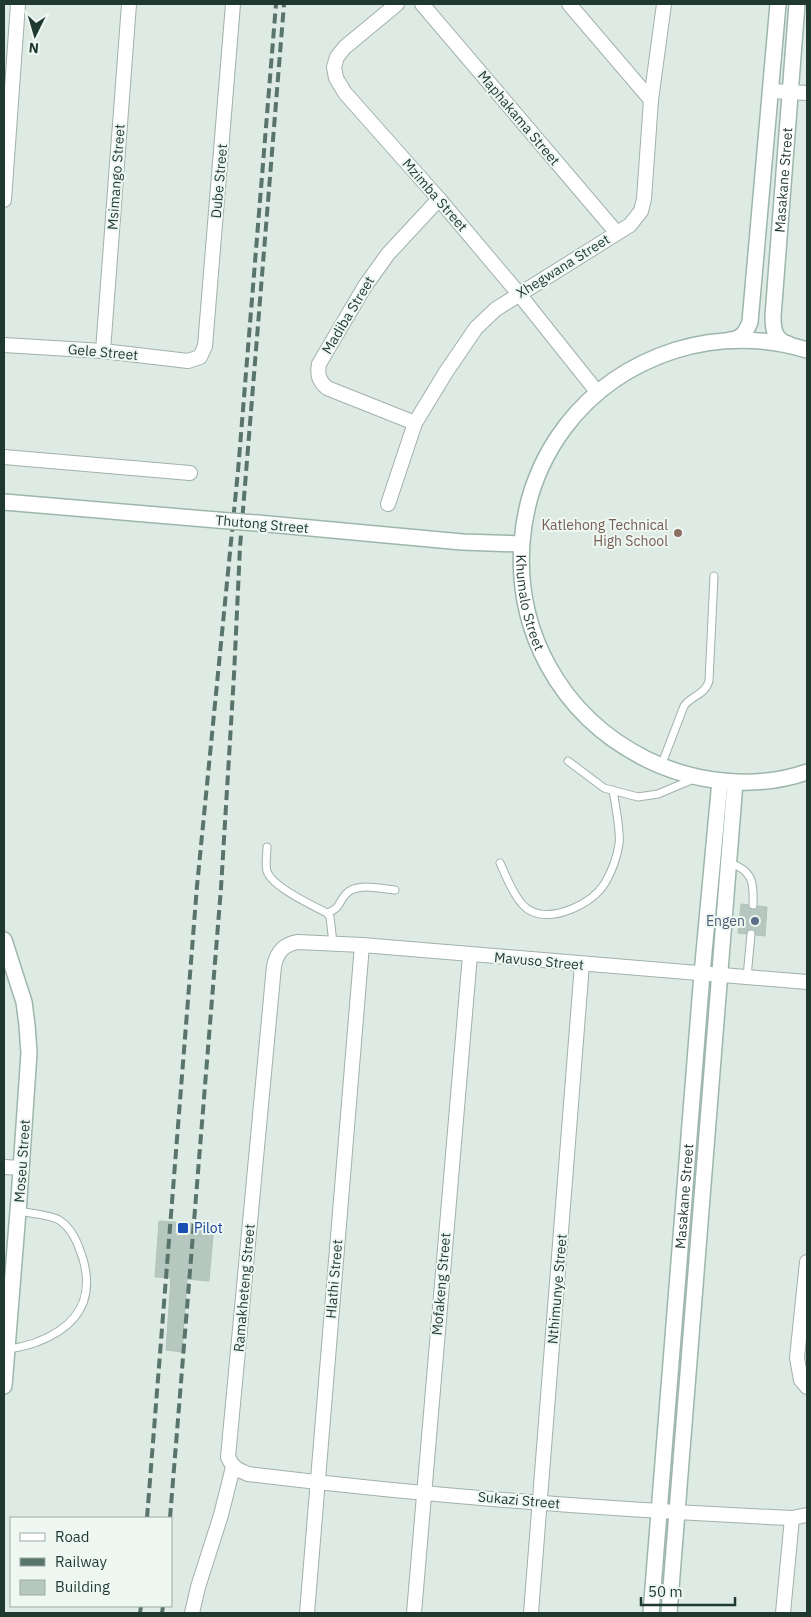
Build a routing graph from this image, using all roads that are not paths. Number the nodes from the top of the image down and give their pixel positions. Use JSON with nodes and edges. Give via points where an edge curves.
{"nodes":[{"id":1,"x":18,"y":4,"type":"edge"},
{"id":2,"x":129,"y":4,"type":"edge"},
{"id":3,"x":233,"y":4,"type":"edge"},
{"id":4,"x":397,"y":4,"type":"edge"},
{"id":5,"x":422,"y":4,"type":"edge"},
{"id":6,"x":569,"y":4,"type":"edge"},
{"id":7,"x":664,"y":4,"type":"edge"},
{"id":8,"x":778,"y":4,"type":"edge"},
{"id":9,"x":796,"y":4,"type":"edge"},
{"id":10,"x":771,"y":91,"type":"junction"},
{"id":11,"x":790,"y":92,"type":"junction"},
{"id":12,"x":807,"y":93,"type":"edge"},
{"id":13,"x":651,"y":100,"type":"junction"},
{"id":14,"x":439,"y":199,"type":"junction"},
{"id":15,"x":4,"y":200,"type":"edge"},
{"id":16,"x":616,"y":232,"type":"junction"},
{"id":17,"x":519,"y":294,"type":"junction"},
{"id":18,"x":729,"y":340,"type":"junction"},
{"id":19,"x":4,"y":345,"type":"edge"},
{"id":20,"x":800,"y":348,"type":"edge"},
{"id":21,"x":104,"y":351,"type":"junction"},
{"id":22,"x":200,"y":357,"type":"joint"},
{"id":23,"x":598,"y":393,"type":"junction"},
{"id":24,"x":415,"y":422,"type":"junction"},
{"id":25,"x":4,"y":457,"type":"edge"},
{"id":26,"x":190,"y":473,"type":"dead end"},
{"id":27,"x":4,"y":502,"type":"edge"},
{"id":28,"x":388,"y":504,"type":"dead end"},
{"id":29,"x":521,"y":544,"type":"junction"},
{"id":30,"x":714,"y":576,"type":"dead end"},
{"id":31,"x":568,"y":761,"type":"dead end"},
{"id":32,"x":661,"y":766,"type":"junction"},
{"id":33,"x":807,"y":772,"type":"edge"},
{"id":34,"x":698,"y":777,"type":"junction"},
{"id":35,"x":728,"y":781,"type":"junction"},
{"id":36,"x":613,"y":790,"type":"junction"},
{"id":37,"x":267,"y":847,"type":"dead end"},
{"id":38,"x":500,"y":863,"type":"dead end"},
{"id":39,"x":729,"y":863,"type":"junction"},
{"id":40,"x":395,"y":890,"type":"dead end"},
{"id":41,"x":753,"y":906,"type":"dead end"},
{"id":42,"x":327,"y":913,"type":"junction"},
{"id":43,"x":751,"y":934,"type":"dead end"},
{"id":44,"x":4,"y":940,"type":"edge"},
{"id":45,"x":333,"y":943,"type":"junction"},
{"id":46,"x":362,"y":945,"type":"junction"},
{"id":47,"x":470,"y":955,"type":"junction"},
{"id":48,"x":276,"y":956,"type":"joint"},
{"id":49,"x":582,"y":964,"type":"junction"},
{"id":50,"x":702,"y":974,"type":"junction"},
{"id":51,"x":720,"y":975,"type":"junction"},
{"id":52,"x":747,"y":977,"type":"junction"},
{"id":53,"x":807,"y":982,"type":"edge"},
{"id":54,"x":4,"y":1167,"type":"edge"},
{"id":55,"x":22,"y":1168,"type":"junction"},
{"id":56,"x":18,"y":1211,"type":"junction"},
{"id":57,"x":807,"y":1262,"type":"edge"},
{"id":58,"x":7,"y":1350,"type":"junction"},
{"id":59,"x":4,"y":1386,"type":"edge"},
{"id":60,"x":807,"y":1387,"type":"edge"},
{"id":61,"x":233,"y":1466,"type":"junction"},
{"id":62,"x":317,"y":1483,"type":"junction"},
{"id":63,"x":423,"y":1492,"type":"junction"},
{"id":64,"x":540,"y":1503,"type":"junction"},
{"id":65,"x":658,"y":1512,"type":"junction"},
{"id":66,"x":678,"y":1513,"type":"junction"},
{"id":67,"x":807,"y":1516,"type":"edge"},
{"id":68,"x":792,"y":1518,"type":"junction"},
{"id":69,"x":192,"y":1613,"type":"edge"},
{"id":70,"x":307,"y":1613,"type":"edge"},
{"id":71,"x":414,"y":1613,"type":"edge"},
{"id":72,"x":531,"y":1613,"type":"edge"},
{"id":73,"x":651,"y":1613,"type":"edge"},
{"id":74,"x":669,"y":1613,"type":"edge"},
{"id":75,"x":784,"y":1613,"type":"edge"}],
"edges":[{"from":1,"to":15,"type":"street"},
{"from":2,"to":21,"type":"street","name":"Msimango Street"},
{"from":3,"to":22,"type":"street","name":"Dube Street","via":[[205,346]]},
{"from":4,"to":14,"type":"street","name":"Mzimba Street","via":[[345,47],[334,67],[336,78],[344,93]]},
{"from":5,"to":16,"type":"street","name":"Maphakama Street"},
{"from":6,"to":13,"type":"street"},
{"from":7,"to":13,"type":"street","name":"Xhegwana Street"},
{"from":8,"to":10,"type":"street","name":"Masakane Street"},
{"from":9,"to":11,"type":"street","name":"Masakane Street"},
{"from":10,"to":11,"type":"street"},
{"from":10,"to":18,"type":"street","name":"Masakane Street","via":[[750,322],[738,339]]},
{"from":11,"to":12,"type":"street"},
{"from":11,"to":20,"type":"street","name":"Masakane Street","via":[[773,316],[776,336],[782,343]]},
{"from":13,"to":16,"type":"street","name":"Xhegwana Street","via":[[641,211],[630,225]]},
{"from":14,"to":17,"type":"street","name":"Mzimba Street"},
{"from":14,"to":24,"type":"street","name":"Madiba Street","via":[[388,254],[365,286],[319,364],[318,372],[318,379],[328,388]]},
{"from":16,"to":17,"type":"street","name":"Xhegwana Street"},
{"from":17,"to":23,"type":"street","name":"Mzimba Street"},
{"from":17,"to":24,"type":"street","name":"Xhegwana Street","via":[[496,308],[476,328]]},
{"from":18,"to":20,"type":"street","name":"Khumalo Street","via":[[761,340]]},
{"from":18,"to":23,"type":"street","name":"Khumalo Street","via":[[693,345],[659,356],[627,372]]},
{"from":19,"to":21,"type":"street","name":"Gele Street"},
{"from":21,"to":22,"type":"street","name":"Gele Street","via":[[188,361]]},
{"from":23,"to":29,"type":"street","name":"Khumalo Street","via":[[552,446],[526,510]]},
{"from":24,"to":28,"type":"street","name":"Xhegwana Street"},
{"from":25,"to":26,"type":"street"},
{"from":27,"to":29,"type":"street","name":"Thutong Street","bridge":true,"via":[[462,542]]},
{"from":29,"to":32,"type":"street","name":"Khumalo Street","via":[[522,584],[530,623],[544,660],[561,688],[593,724],[625,748]]},
{"from":30,"to":32,"type":"lane","via":[[708,688],[684,706]]},
{"from":31,"to":36,"type":"lane","via":[[604,788]]},
{"from":32,"to":34,"type":"street","name":"Khumalo Street"},
{"from":33,"to":35,"type":"street","name":"Khumalo Street","via":[[769,780]]},
{"from":34,"to":35,"type":"street","name":"Khumalo Street"},
{"from":34,"to":36,"type":"lane","via":[[658,794],[638,797]]},
{"from":35,"to":39,"type":"street","name":"Masakane Street"},
{"from":35,"to":50,"type":"street","name":"Masakane Street"},
{"from":36,"to":38,"type":"lane","via":[[620,842],[604,885],[583,904],[564,913],[530,911],[518,899]]},
{"from":37,"to":42,"type":"lane","via":[[266,869],[272,880]]},
{"from":39,"to":41,"type":"lane","via":[[738,866],[752,880]]},
{"from":39,"to":51,"type":"street","name":"Masakane Street"},
{"from":40,"to":42,"type":"lane","via":[[366,887],[352,890],[336,910]]},
{"from":42,"to":45,"type":"lane"},
{"from":43,"to":52,"type":"lane"},
{"from":44,"to":55,"type":"street","name":"Moseu Street","via":[[22,993],[28,1034]]},
{"from":45,"to":46,"type":"street","name":"Mavuso Street"},
{"from":45,"to":48,"type":"street","name":"Mavuso Street","via":[[290,943]]},
{"from":46,"to":47,"type":"street","name":"Mavuso Street"},
{"from":46,"to":62,"type":"street","name":"Hlathi Street"},
{"from":47,"to":49,"type":"street","name":"Mavuso Street"},
{"from":47,"to":63,"type":"street","name":"Mofakeng Street"},
{"from":48,"to":61,"type":"street","name":"Ramakheteng Street","via":[[228,1457]]},
{"from":49,"to":50,"type":"street","name":"Mavuso Street"},
{"from":49,"to":64,"type":"street","name":"Nthimunye Street"},
{"from":50,"to":51,"type":"street","name":"Mavuso Street"},
{"from":50,"to":65,"type":"street","name":"Masakane Street"},
{"from":51,"to":52,"type":"street","name":"Mavuso Street"},
{"from":51,"to":66,"type":"street","name":"Masakane Street"},
{"from":52,"to":53,"type":"street","name":"Mavuso Street"},
{"from":54,"to":55,"type":"street"},
{"from":55,"to":56,"type":"street","name":"Moseu Street"},
{"from":56,"to":58,"type":"street","name":"Moseu Street"},
{"from":56,"to":58,"type":"lane","via":[[58,1220],[73,1233],[86,1269],[88,1287],[83,1306],[72,1321],[36,1343]]},
{"from":57,"to":60,"type":"street","via":[[797,1358],[801,1380]]},
{"from":58,"to":59,"type":"street","name":"Moseu Street"},
{"from":61,"to":62,"type":"street","name":"Sukazi Street","via":[[248,1474]]},
{"from":61,"to":69,"type":"street","name":"Ramakheteng Street"},
{"from":62,"to":63,"type":"street","name":"Sukazi Street"},
{"from":62,"to":70,"type":"street","name":"Hlathi Street"},
{"from":63,"to":64,"type":"street","name":"Sukazi Street"},
{"from":63,"to":71,"type":"street","name":"Mofakeng Street"},
{"from":64,"to":65,"type":"street","name":"Sukazi Street"},
{"from":64,"to":72,"type":"street","name":"Nthimunye Street"},
{"from":65,"to":66,"type":"street","name":"Sukazi Street"},
{"from":65,"to":73,"type":"street","name":"Masakane Street"},
{"from":66,"to":68,"type":"street","name":"Sukazi Street"},
{"from":66,"to":74,"type":"street","name":"Masakane Street"},
{"from":67,"to":68,"type":"street","name":"Sukazi Street"},
{"from":68,"to":75,"type":"street"}]}
